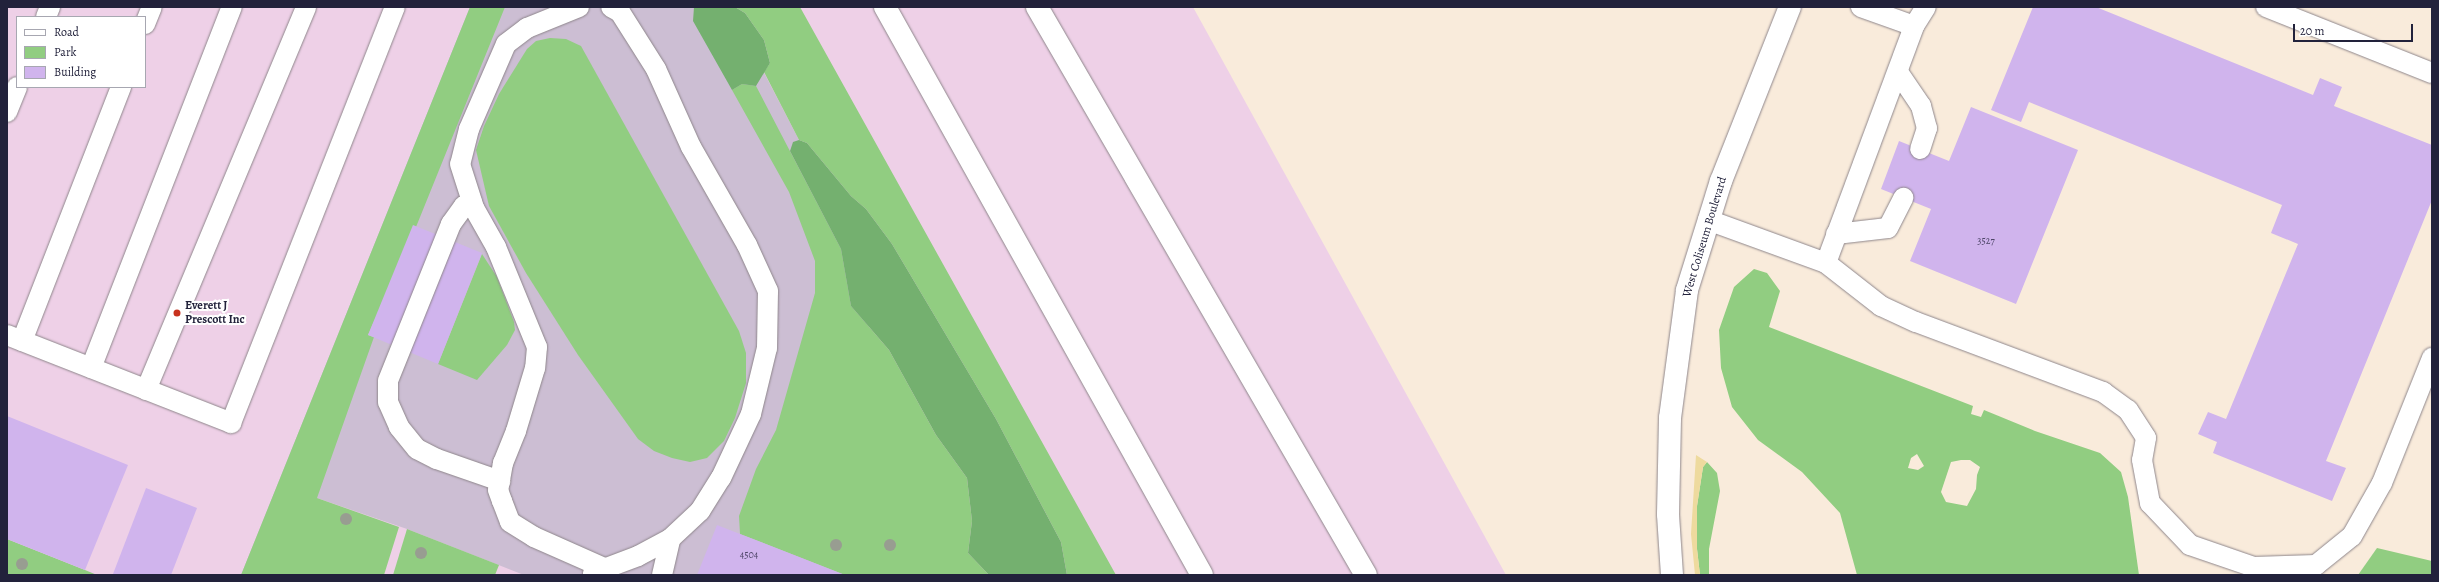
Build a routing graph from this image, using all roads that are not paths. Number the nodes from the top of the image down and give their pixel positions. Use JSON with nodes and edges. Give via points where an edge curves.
{"nodes":[{"id":1,"x":152,"y":7,"type":"edge"},
{"id":2,"x":232,"y":7,"type":"edge"},
{"id":3,"x":306,"y":7,"type":"edge"},
{"id":4,"x":396,"y":7,"type":"edge"},
{"id":5,"x":579,"y":7,"type":"edge"},
{"id":6,"x":611,"y":7,"type":"edge"},
{"id":7,"x":885,"y":7,"type":"edge"},
{"id":8,"x":1037,"y":7,"type":"edge"},
{"id":9,"x":1790,"y":7,"type":"edge"},
{"id":10,"x":1861,"y":7,"type":"edge"},
{"id":11,"x":1926,"y":7,"type":"edge"},
{"id":12,"x":2266,"y":7,"type":"edge"},
{"id":13,"x":146,"y":22,"type":"edge"},
{"id":14,"x":1914,"y":26,"type":"junction"},
{"id":15,"x":1898,"y":72,"type":"junction"},
{"id":16,"x":2432,"y":73,"type":"edge"},
{"id":17,"x":17,"y":88,"type":"edge"},
{"id":18,"x":121,"y":88,"type":"edge"},
{"id":19,"x":7,"y":112,"type":"edge"},
{"id":20,"x":1920,"y":149,"type":"dead end"},
{"id":21,"x":1903,"y":198,"type":"dead end"},
{"id":22,"x":472,"y":202,"type":"junction"},
{"id":23,"x":1708,"y":220,"type":"junction"},
{"id":24,"x":1836,"y":234,"type":"junction"},
{"id":25,"x":1826,"y":263,"type":"junction"},
{"id":26,"x":15,"y":338,"type":"edge"},
{"id":27,"x":2432,"y":358,"type":"edge"},
{"id":28,"x":91,"y":368,"type":"junction"},
{"id":29,"x":146,"y":390,"type":"junction"},
{"id":30,"x":500,"y":481,"type":"junction"},
{"id":31,"x":670,"y":539,"type":"junction"},
{"id":32,"x":597,"y":571,"type":"edge"},
{"id":33,"x":662,"y":575,"type":"edge"},
{"id":34,"x":1202,"y":575,"type":"edge"},
{"id":35,"x":1366,"y":575,"type":"edge"},
{"id":36,"x":1672,"y":575,"type":"edge"}],
"edges":[{"from":1,"to":13,"type":"lane"},
{"from":2,"to":28,"type":"lane"},
{"from":3,"to":29,"type":"lane"},
{"from":4,"to":29,"type":"lane","via":[[231,423]]},
{"from":5,"to":22,"type":"lane","via":[[527,28],[506,44],[469,129],[460,164]]},
{"from":6,"to":31,"type":"lane","via":[[620,12],[656,69],[691,147],[747,244],[768,291],[767,348],[751,414],[721,478],[700,511]]},
{"from":7,"to":34,"type":"main road"},
{"from":8,"to":35,"type":"main road"},
{"from":9,"to":23,"type":"main road","name":"West Coliseum Boulevard"},
{"from":10,"to":14,"type":"lane"},
{"from":11,"to":14,"type":"lane"},
{"from":12,"to":16,"type":"lane"},
{"from":14,"to":15,"type":"lane"},
{"from":15,"to":20,"type":"lane","via":[[1921,106],[1927,128]]},
{"from":15,"to":24,"type":"lane"},
{"from":17,"to":19,"type":"lane"},
{"from":18,"to":26,"type":"lane"},
{"from":21,"to":24,"type":"lane","via":[[1888,228]]},
{"from":22,"to":30,"type":"lane","via":[[496,247],[537,347],[535,368],[516,431],[503,463]]},
{"from":22,"to":30,"type":"lane","via":[[464,206],[451,224],[388,381],[388,402],[399,427],[416,449]]},
{"from":23,"to":25,"type":"lane"},
{"from":23,"to":36,"type":"main road","name":"West Coliseum Boulevard","via":[[1687,290],[1672,404],[1668,514]]},
{"from":24,"to":25,"type":"lane"},
{"from":25,"to":27,"type":"lane","via":[[1881,306],[1916,322],[2103,392],[2128,410],[2146,438],[2142,460],[2150,503],[2190,545],[2254,568],[2316,565],[2352,536],[2382,483]]},
{"from":26,"to":28,"type":"lane"},
{"from":28,"to":29,"type":"lane"},
{"from":30,"to":32,"type":"lane","via":[[498,490],[510,522]]},
{"from":31,"to":32,"type":"lane","via":[[638,556]]},
{"from":31,"to":33,"type":"lane"}]}
